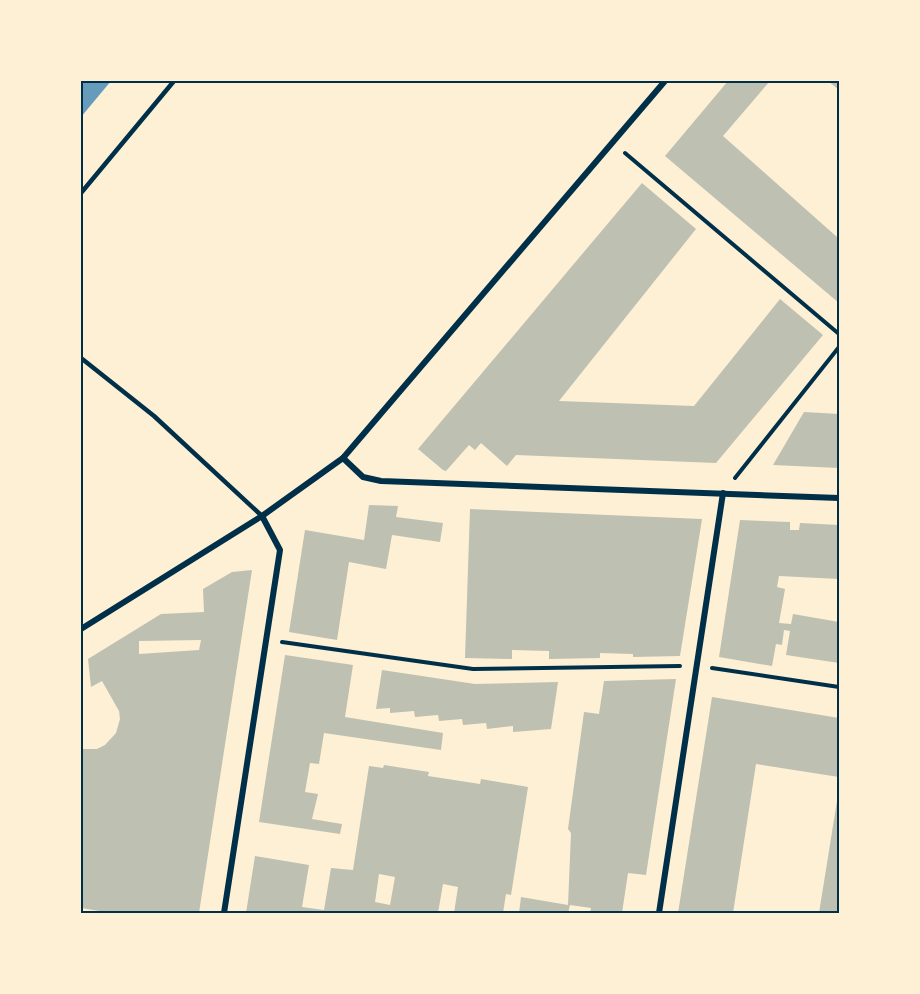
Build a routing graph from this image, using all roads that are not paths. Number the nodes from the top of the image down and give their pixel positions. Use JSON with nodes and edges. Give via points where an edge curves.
{"nodes":[{"id":1,"x":174,"y":81,"type":"edge"},
{"id":2,"x":665,"y":81,"type":"edge"},
{"id":3,"x":81,"y":193,"type":"edge"},
{"id":4,"x":81,"y":358,"type":"edge"},
{"id":5,"x":343,"y":458,"type":"junction"},
{"id":6,"x":723,"y":493,"type":"junction"},
{"id":7,"x":839,"y":498,"type":"edge"},
{"id":8,"x":262,"y":516,"type":"junction"},
{"id":9,"x":81,"y":629,"type":"edge"},
{"id":10,"x":224,"y":913,"type":"edge"},
{"id":11,"x":659,"y":913,"type":"edge"}],
"edges":[{"from":1,"to":3,"type":"lane"},
{"from":2,"to":5,"type":"street"},
{"from":4,"to":8,"type":"lane","via":[[154,416]]},
{"from":5,"to":6,"type":"street","via":[[363,477],[381,481]]},
{"from":5,"to":8,"type":"street"},
{"from":6,"to":7,"type":"street"},
{"from":6,"to":11,"type":"street"},
{"from":8,"to":9,"type":"street"},
{"from":8,"to":10,"type":"street","via":[[280,550]]}]}
